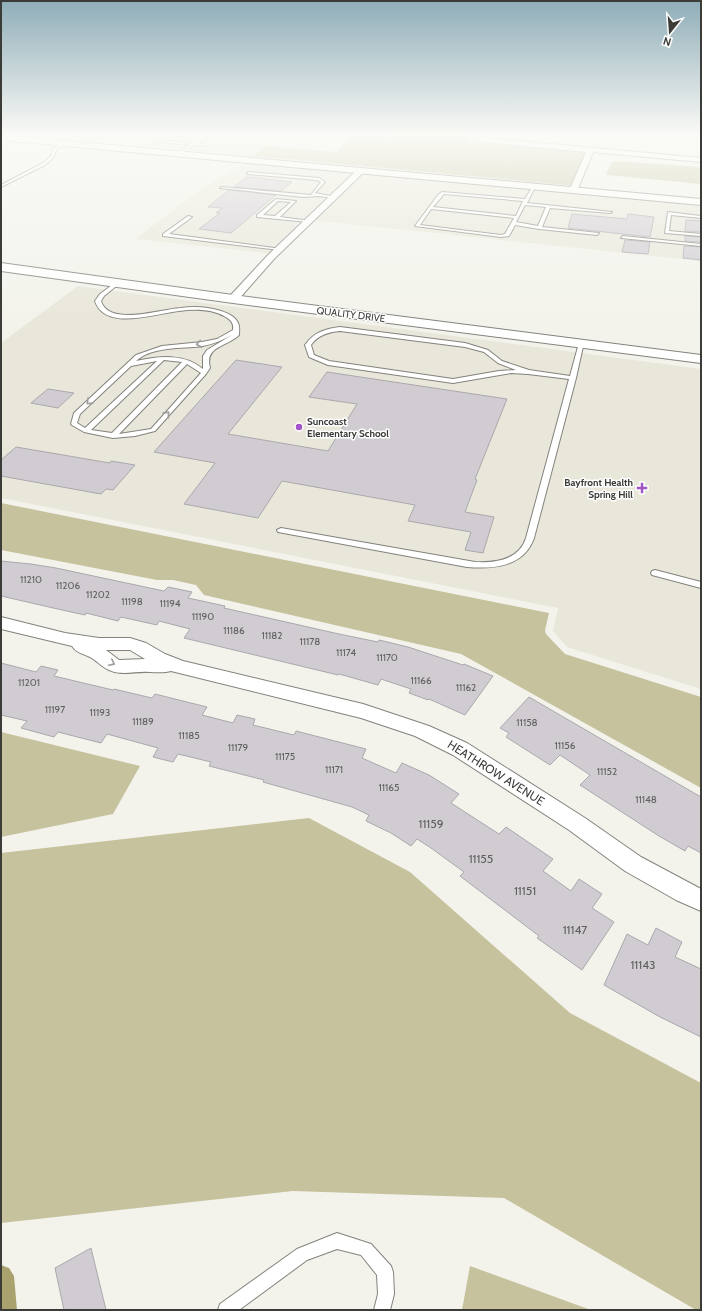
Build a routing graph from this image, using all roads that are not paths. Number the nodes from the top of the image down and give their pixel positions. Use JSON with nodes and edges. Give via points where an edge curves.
{"nodes":[{"id":1,"x":319,"y":196,"type":"edge"},
{"id":2,"x":439,"y":196,"type":"edge"},
{"id":3,"x":472,"y":196,"type":"edge"},
{"id":4,"x":528,"y":196,"type":"edge"},
{"id":5,"x":633,"y":196,"type":"edge"},
{"id":6,"x":333,"y":197,"type":"joint"},
{"id":7,"x":525,"y":202,"type":"junction"},
{"id":8,"x":701,"y":202,"type":"edge"},
{"id":9,"x":549,"y":206,"type":"junction"},
{"id":10,"x":430,"y":208,"type":"junction"},
{"id":11,"x":456,"y":211,"type":"junction"},
{"id":12,"x":610,"y":212,"type":"dead end"},
{"id":13,"x":492,"y":214,"type":"junction"},
{"id":14,"x":517,"y":216,"type":"junction"},
{"id":15,"x":190,"y":217,"type":"dead end"},
{"id":16,"x":460,"y":217,"type":"dead end"},
{"id":17,"x":701,"y":217,"type":"edge"},
{"id":18,"x":276,"y":218,"type":"junction"},
{"id":19,"x":477,"y":219,"type":"dead end"},
{"id":20,"x":308,"y":221,"type":"junction"},
{"id":21,"x":514,"y":222,"type":"junction"},
{"id":22,"x":539,"y":228,"type":"junction"},
{"id":23,"x":667,"y":232,"type":"junction"},
{"id":24,"x":597,"y":234,"type":"dead end"},
{"id":25,"x":701,"y":235,"type":"edge"},
{"id":26,"x":623,"y":237,"type":"dead end"},
{"id":27,"x":666,"y":242,"type":"junction"},
{"id":28,"x":701,"y":245,"type":"edge"},
{"id":29,"x":280,"y":249,"type":"junction"},
{"id":30,"x":1,"y":268,"type":"edge"},
{"id":31,"x":118,"y":283,"type":"junction"},
{"id":32,"x":233,"y":299,"type":"junction"},
{"id":33,"x":236,"y":331,"type":"junction"},
{"id":34,"x":582,"y":343,"type":"junction"},
{"id":35,"x":162,"y":359,"type":"junction"},
{"id":36,"x":701,"y":359,"type":"edge"},
{"id":37,"x":187,"y":362,"type":"junction"},
{"id":38,"x":127,"y":365,"type":"junction"},
{"id":39,"x":528,"y":372,"type":"junction"},
{"id":40,"x":204,"y":373,"type":"junction"},
{"id":41,"x":573,"y":378,"type":"junction"},
{"id":42,"x":86,"y":431,"type":"junction"},
{"id":43,"x":113,"y":436,"type":"junction"},
{"id":44,"x":281,"y":530,"type":"dead end"},
{"id":45,"x":655,"y":572,"type":"dead end"},
{"id":46,"x":701,"y":585,"type":"edge"},
{"id":47,"x":1,"y":623,"type":"edge"},
{"id":48,"x":701,"y":900,"type":"edge"},
{"id":49,"x":226,"y":1310,"type":"edge"},
{"id":50,"x":382,"y":1310,"type":"edge"}],
"edges":[{"from":1,"to":6,"type":"lane"},
{"from":2,"to":10,"type":"lane"},
{"from":3,"to":7,"type":"lane"},
{"from":4,"to":7,"type":"lane"},
{"from":5,"to":8,"type":"main road"},
{"from":6,"to":20,"type":"street"},
{"from":7,"to":9,"type":"lane"},
{"from":7,"to":14,"type":"lane"},
{"from":9,"to":12,"type":"lane"},
{"from":9,"to":22,"type":"lane"},
{"from":10,"to":11,"type":"lane"},
{"from":10,"to":21,"type":"lane","via":[[417,226],[501,236],[507,235]]},
{"from":11,"to":13,"type":"lane"},
{"from":11,"to":16,"type":"lane","via":[[455,214]]},
{"from":13,"to":14,"type":"lane"},
{"from":13,"to":19,"type":"lane","via":[[488,218]]},
{"from":14,"to":21,"type":"lane"},
{"from":15,"to":29,"type":"lane","via":[[165,235]]},
{"from":17,"to":23,"type":"lane","via":[[669,213]]},
{"from":18,"to":18,"type":"lane","via":[[289,206],[294,202],[277,200],[259,216]]},
{"from":18,"to":20,"type":"lane"},
{"from":20,"to":29,"type":"street"},
{"from":21,"to":22,"type":"lane","via":[[520,226]]},
{"from":22,"to":24,"type":"lane"},
{"from":23,"to":25,"type":"lane"},
{"from":23,"to":27,"type":"lane"},
{"from":26,"to":27,"type":"lane"},
{"from":27,"to":28,"type":"lane"},
{"from":29,"to":32,"type":"street"},
{"from":30,"to":31,"type":"main road","name":"QUALITY DRIVE"},
{"from":31,"to":32,"type":"main road","name":"QUALITY DRIVE"},
{"from":31,"to":33,"type":"lane","via":[[98,301],[102,310],[112,315],[143,316],[205,308],[228,315],[237,327]]},
{"from":32,"to":34,"type":"main road","name":"QUALITY DRIVE"},
{"from":33,"to":38,"type":"lane","one_way":true,"via":[[219,340],[172,346],[149,352],[138,356]]},
{"from":33,"to":40,"type":"lane","via":[[233,339],[214,347],[206,355],[204,362],[207,368]]},
{"from":34,"to":36,"type":"main road","name":"QUALITY DRIVE"},
{"from":34,"to":41,"type":"lane"},
{"from":35,"to":37,"type":"lane"},
{"from":35,"to":38,"type":"lane"},
{"from":35,"to":42,"type":"lane"},
{"from":37,"to":40,"type":"lane","via":[[197,365]]},
{"from":37,"to":43,"type":"lane"},
{"from":38,"to":42,"type":"lane","one_way":true,"via":[[77,413],[74,424]]},
{"from":39,"to":39,"type":"lane","via":[[500,362],[486,351],[476,348],[351,330],[330,330],[320,333],[308,346],[311,356],[328,363],[453,381],[489,374]]},
{"from":39,"to":41,"type":"lane"},
{"from":43,"to":40,"type":"lane","one_way":true,"via":[[153,430]]},
{"from":41,"to":44,"type":"lane","via":[[527,546],[518,556],[507,562],[489,566],[468,564]]},
{"from":42,"to":43,"type":"lane"},
{"from":45,"to":46,"type":"lane"},
{"from":47,"to":48,"type":"street","name":"HEATHROW AVENUE","via":[[65,639],[114,665],[179,667],[362,711],[422,731],[460,749],[577,824],[633,864]]},
{"from":49,"to":50,"type":"lane","via":[[302,1254],[337,1241],[366,1249],[385,1272],[386,1294]]}]}
